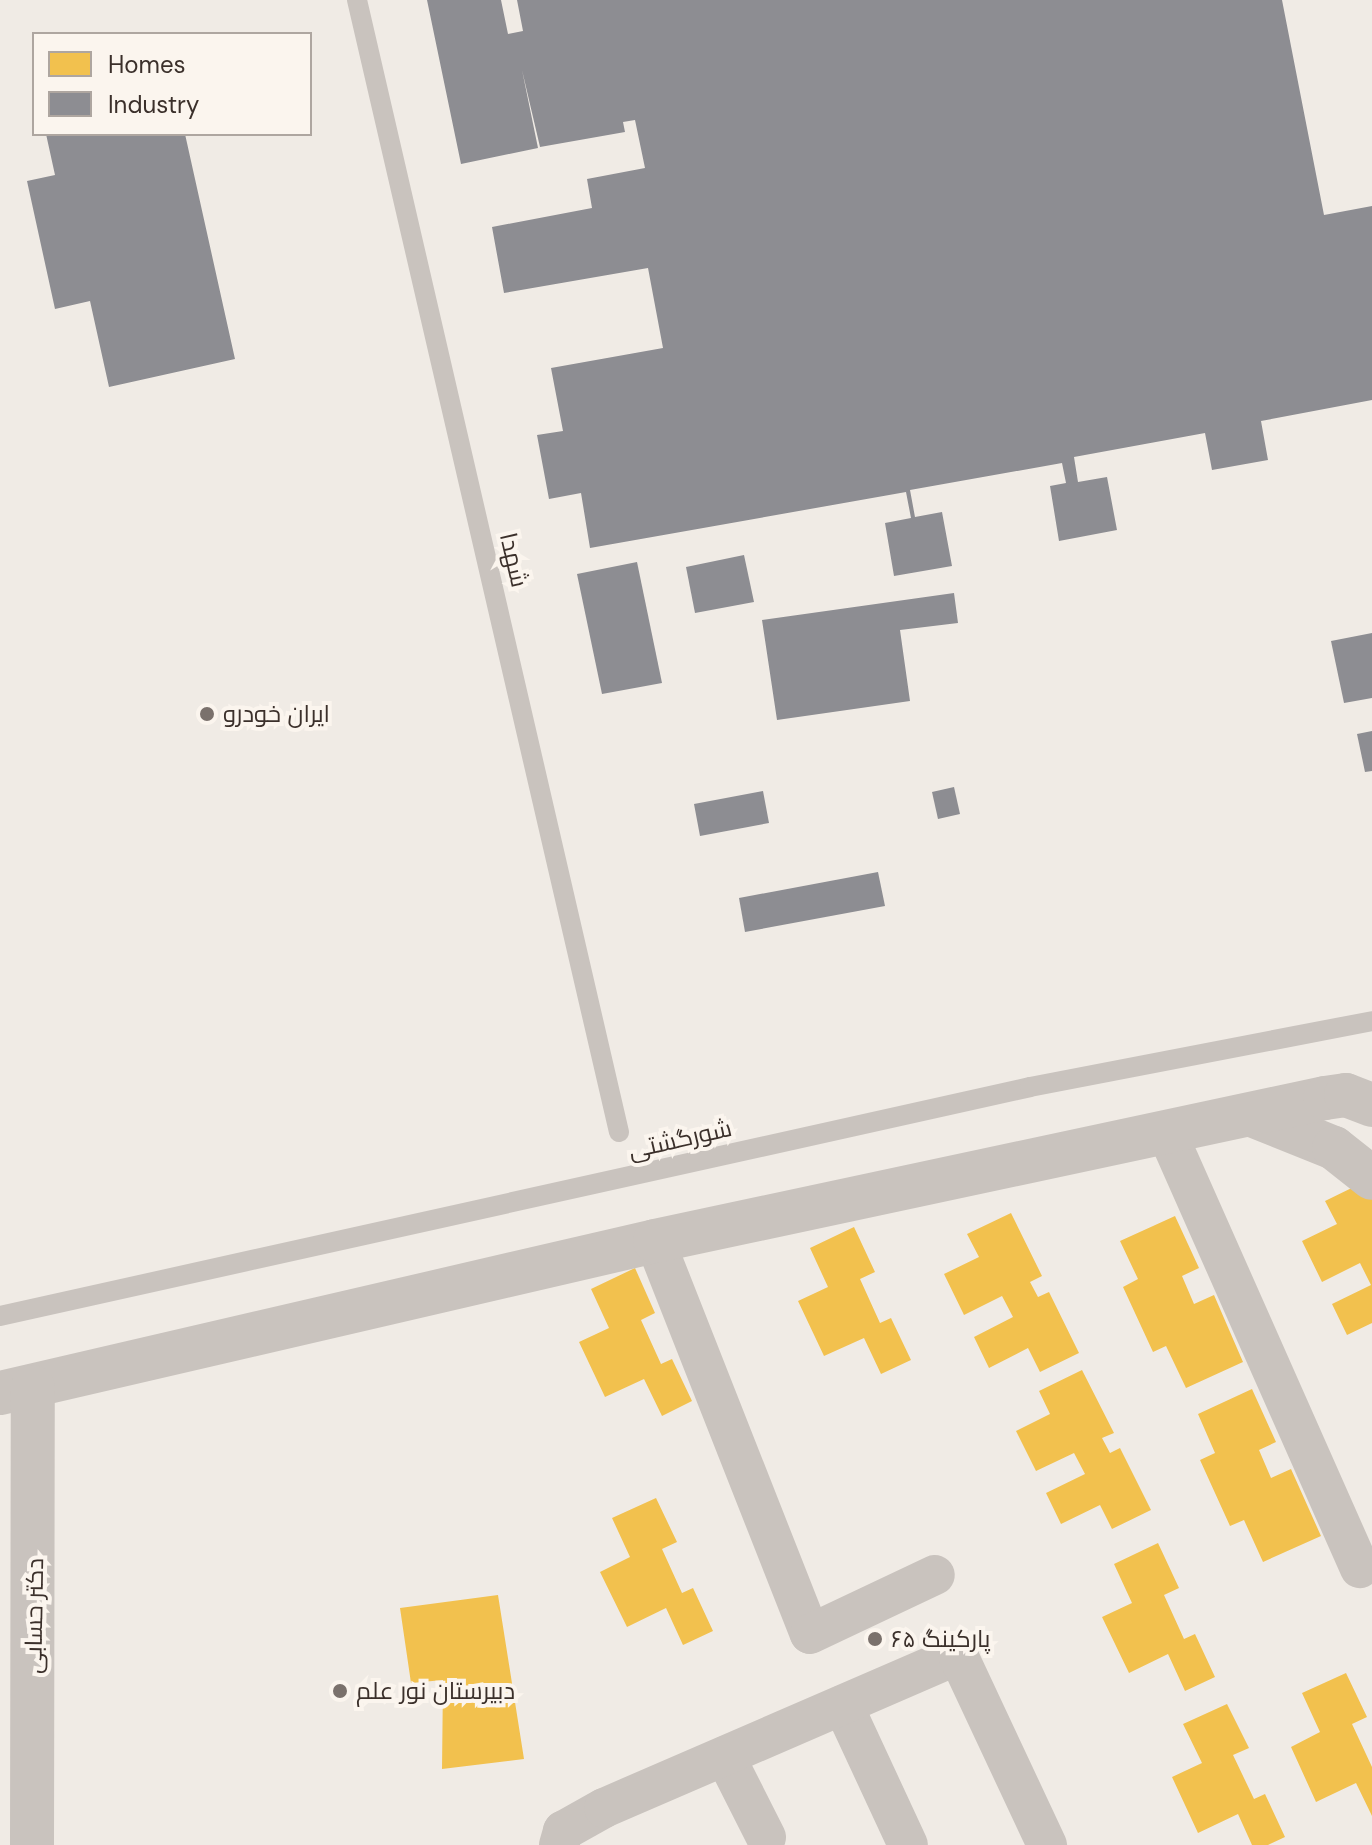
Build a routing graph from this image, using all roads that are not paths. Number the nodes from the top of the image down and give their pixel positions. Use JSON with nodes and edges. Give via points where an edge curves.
{"nodes":[{"id":1,"x":357,"y":0,"type":"edge"},
{"id":2,"x":1372,"y":1021,"type":"edge"},
{"id":3,"x":1359,"y":1100,"type":"edge"},
{"id":4,"x":1252,"y":1115,"type":"junction"},
{"id":5,"x":619,"y":1132,"type":"dead end"},
{"id":6,"x":1167,"y":1133,"type":"junction"},
{"id":7,"x":1372,"y":1178,"type":"edge"},
{"id":8,"x":655,"y":1241,"type":"junction"},
{"id":9,"x":0,"y":1316,"type":"edge"},
{"id":10,"x":17,"y":1390,"type":"edge"},
{"id":11,"x":18,"y":1447,"type":"edge"},
{"id":12,"x":1360,"y":1568,"type":"dead end"},
{"id":13,"x":935,"y":1575,"type":"dead end"},
{"id":14,"x":843,"y":1705,"type":"junction"},
{"id":15,"x":725,"y":1756,"type":"junction"},
{"id":16,"x":766,"y":1837,"type":"dead end"},
{"id":17,"x":32,"y":1845,"type":"edge"},
{"id":18,"x":559,"y":1845,"type":"edge"},
{"id":19,"x":908,"y":1845,"type":"edge"},
{"id":20,"x":1047,"y":1845,"type":"edge"}],
"edges":[{"from":1,"to":5,"type":"lane","name":"شهدا"},
{"from":2,"to":9,"type":"lane","name":"شورگشتی","via":[[1030,1087]]},
{"from":3,"to":4,"type":"street"},
{"from":4,"to":6,"type":"street"},
{"from":4,"to":7,"type":"street","via":[[1334,1148]]},
{"from":6,"to":8,"type":"street"},
{"from":6,"to":12,"type":"street"},
{"from":8,"to":10,"type":"street"},
{"from":8,"to":13,"type":"street","via":[[810,1634]]},
{"from":10,"to":11,"type":"street","name":"دکتر حسابی"},
{"from":11,"to":17,"type":"street","name":"دکتر حسابی"},
{"from":14,"to":15,"type":"street"},
{"from":14,"to":19,"type":"street"},
{"from":14,"to":20,"type":"street","via":[[958,1655]]},
{"from":15,"to":16,"type":"street"},
{"from":15,"to":18,"type":"street","via":[[604,1808],[563,1831]]}]}
